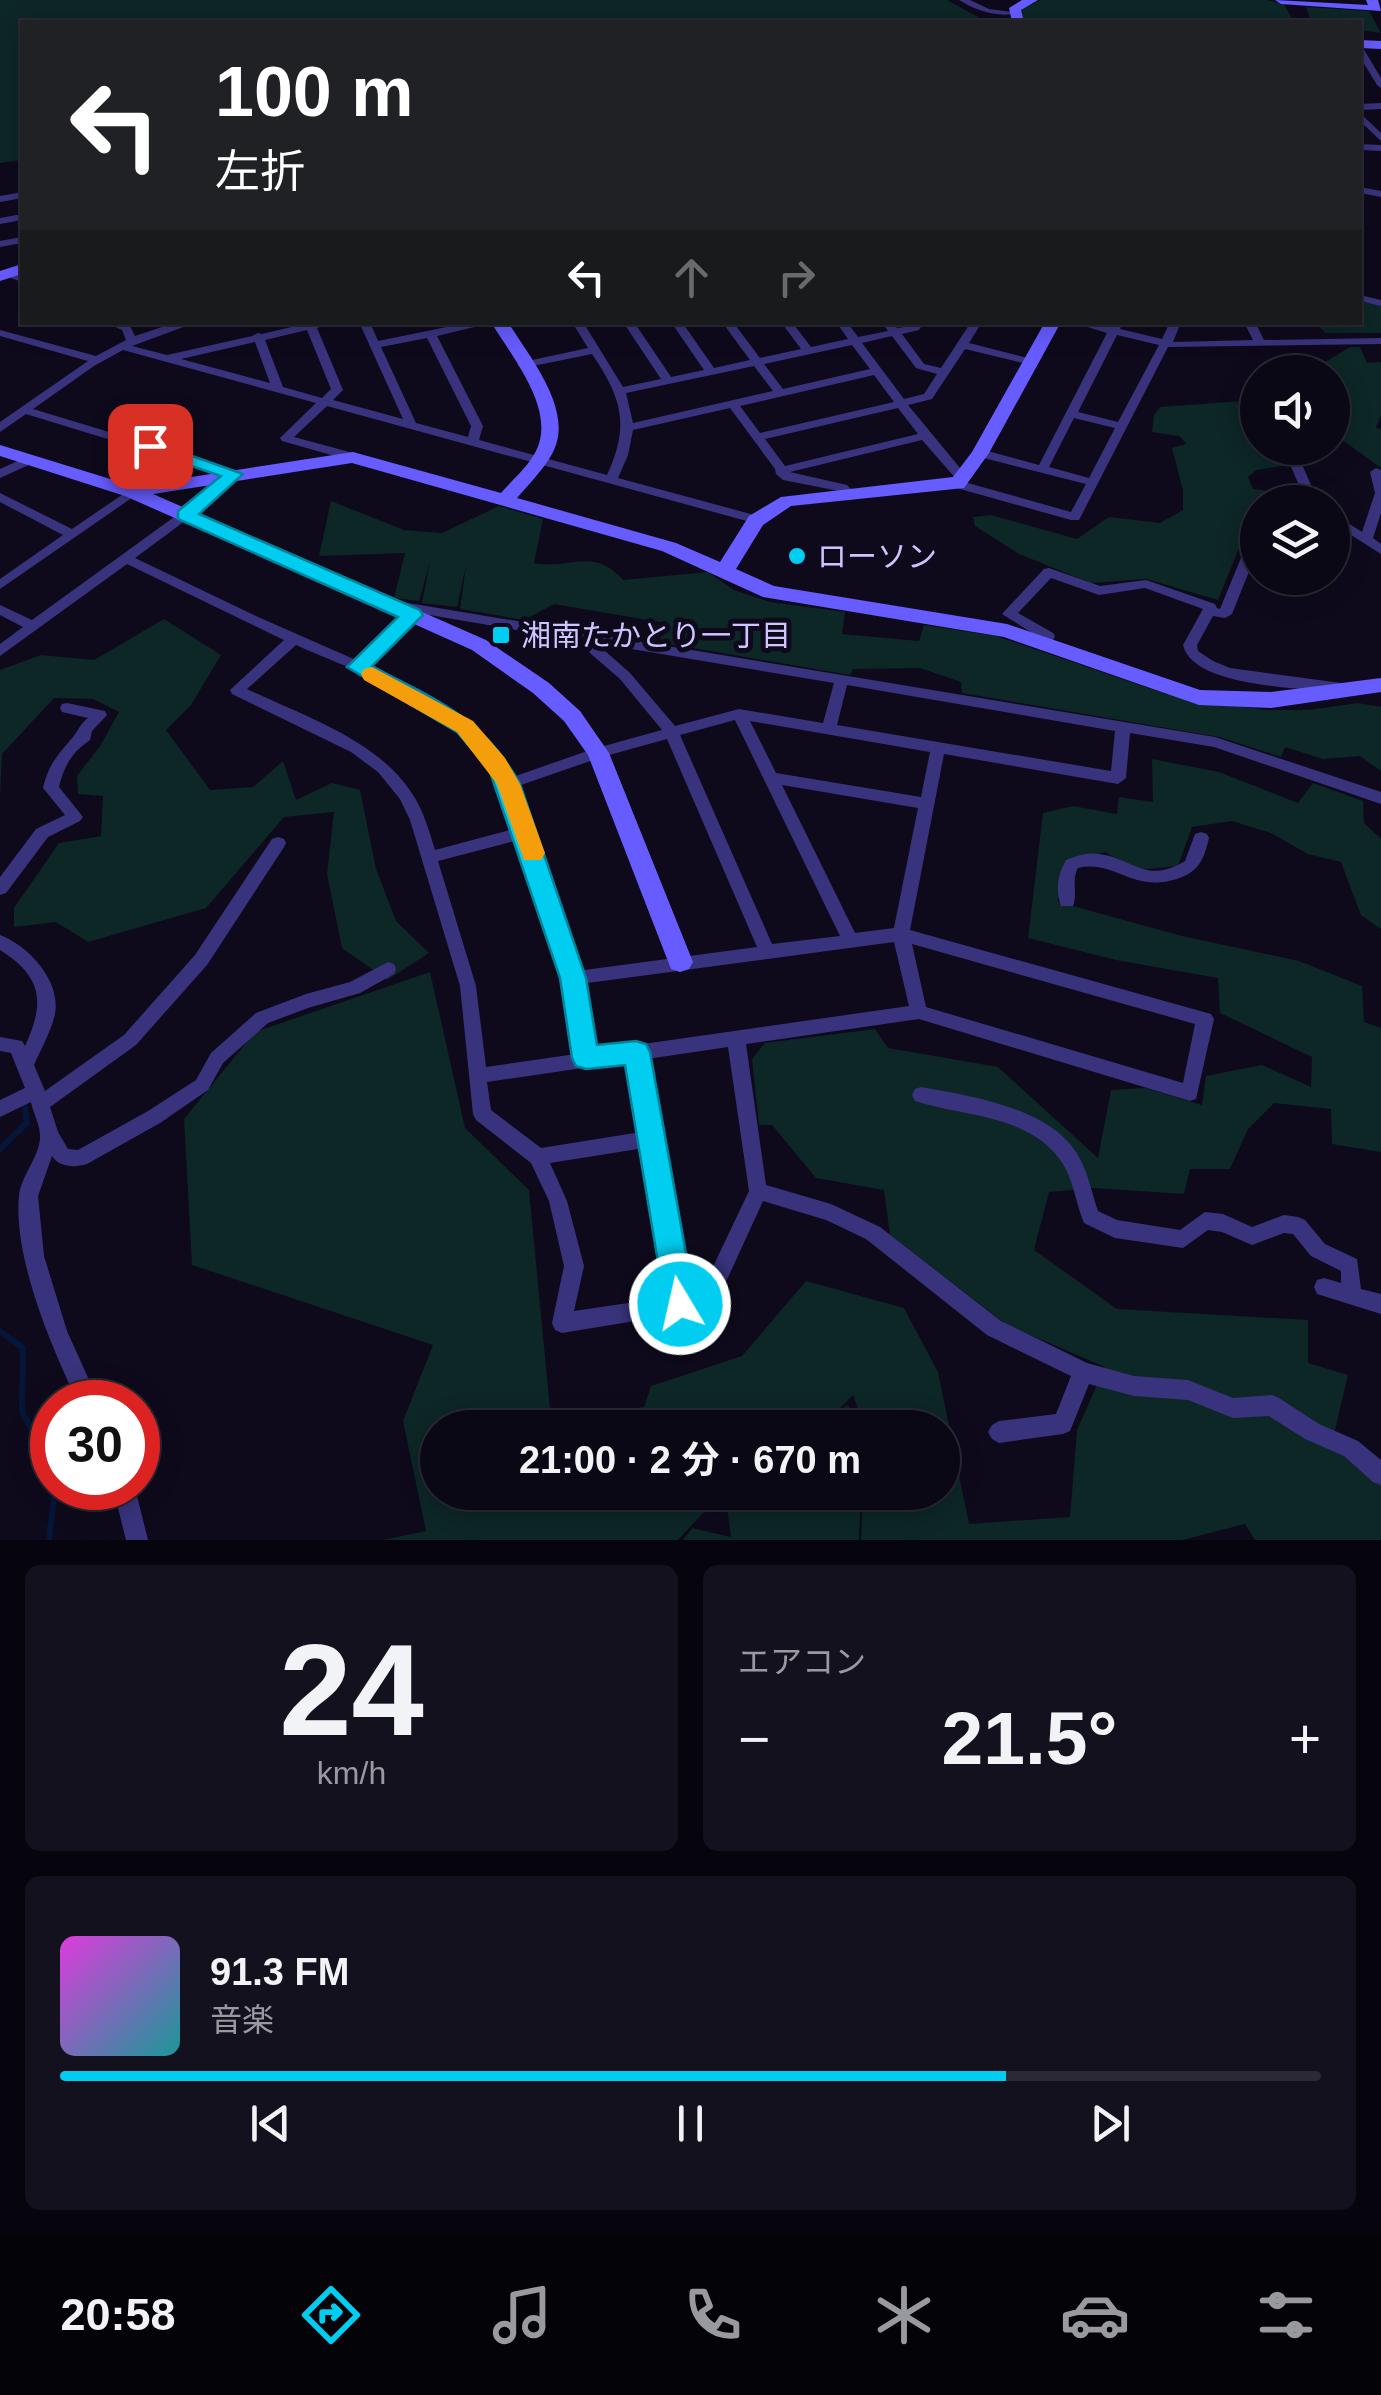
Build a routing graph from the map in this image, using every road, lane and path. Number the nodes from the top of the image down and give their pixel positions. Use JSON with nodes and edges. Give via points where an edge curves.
{"nodes":[{"id":1,"x":962,"y":0,"type":"edge"},
{"id":2,"x":1032,"y":0,"type":"edge"},
{"id":3,"x":1281,"y":0,"type":"edge"},
{"id":4,"x":1377,"y":10,"type":"edge"},
{"id":5,"x":1017,"y":19,"type":"edge"},
{"id":6,"x":1362,"y":51,"type":"edge"},
{"id":7,"x":1381,"y":85,"type":"edge"},
{"id":8,"x":1362,"y":118,"type":"edge"},
{"id":9,"x":1381,"y":138,"type":"edge"},
{"id":10,"x":118,"y":325,"type":"edge"},
{"id":11,"x":306,"y":325,"type":"edge"},
{"id":12,"x":310,"y":325,"type":"edge"},
{"id":13,"x":365,"y":325,"type":"edge"},
{"id":14,"x":475,"y":325,"type":"edge"},
{"id":15,"x":501,"y":325,"type":"edge"},
{"id":16,"x":578,"y":325,"type":"edge"},
{"id":17,"x":630,"y":325,"type":"edge"},
{"id":18,"x":678,"y":325,"type":"edge"},
{"id":19,"x":729,"y":325,"type":"edge"},
{"id":20,"x":788,"y":325,"type":"edge"},
{"id":21,"x":844,"y":325,"type":"edge"},
{"id":22,"x":916,"y":325,"type":"edge"},
{"id":23,"x":976,"y":325,"type":"edge"},
{"id":24,"x":1051,"y":325,"type":"edge"},
{"id":25,"x":1174,"y":325,"type":"edge"},
{"id":26,"x":1251,"y":325,"type":"edge"},
{"id":27,"x":157,"y":327,"type":"edge"},
{"id":28,"x":891,"y":327,"type":"edge"},
{"id":29,"x":1115,"y":327,"type":"edge"},
{"id":30,"x":0,"y":334,"type":"edge"},
{"id":31,"x":431,"y":334,"type":"junction"},
{"id":32,"x":258,"y":336,"type":"junction"},
{"id":33,"x":854,"y":340,"type":"junction"},
{"id":34,"x":1381,"y":340,"type":"edge"},
{"id":35,"x":126,"y":343,"type":"junction"},
{"id":36,"x":1164,"y":343,"type":"junction"},
{"id":37,"x":1260,"y":343,"type":"junction"},
{"id":38,"x":964,"y":345,"type":"junction"},
{"id":39,"x":375,"y":346,"type":"junction"},
{"id":40,"x":594,"y":350,"type":"junction"},
{"id":41,"x":808,"y":350,"type":"junction"},
{"id":42,"x":94,"y":359,"type":"junction"},
{"id":43,"x":166,"y":359,"type":"junction"},
{"id":44,"x":756,"y":362,"type":"junction"},
{"id":45,"x":1031,"y":362,"type":"junction"},
{"id":46,"x":523,"y":365,"type":"junction"},
{"id":47,"x":878,"y":370,"type":"junction"},
{"id":48,"x":711,"y":372,"type":"junction"},
{"id":49,"x":944,"y":372,"type":"junction"},
{"id":50,"x":668,"y":380,"type":"junction"},
{"id":51,"x":278,"y":389,"type":"junction"},
{"id":52,"x":620,"y":391,"type":"junction"},
{"id":53,"x":780,"y":393,"type":"junction"},
{"id":54,"x":324,"y":402,"type":"junction"},
{"id":55,"x":901,"y":403,"type":"junction"},
{"id":56,"x":733,"y":404,"type":"junction"},
{"id":57,"x":25,"y":410,"type":"junction"},
{"id":58,"x":1070,"y":414,"type":"junction"},
{"id":59,"x":411,"y":425,"type":"junction"},
{"id":60,"x":1120,"y":426,"type":"junction"},
{"id":61,"x":0,"y":428,"type":"edge"},
{"id":62,"x":630,"y":428,"type":"junction"},
{"id":63,"x":924,"y":436,"type":"junction"},
{"id":64,"x":757,"y":437,"type":"junction"},
{"id":65,"x":472,"y":442,"type":"junction"},
{"id":66,"x":0,"y":450,"type":"edge"},
{"id":67,"x":980,"y":452,"type":"junction"},
{"id":68,"x":353,"y":457,"type":"junction"},
{"id":69,"x":29,"y":460,"type":"junction"},
{"id":70,"x":538,"y":461,"type":"junction"},
{"id":71,"x":1043,"y":468,"type":"junction"},
{"id":72,"x":780,"y":471,"type":"junction"},
{"id":73,"x":1376,"y":472,"type":"dead end"},
{"id":74,"x":0,"y":474,"type":"edge"},
{"id":75,"x":234,"y":474,"type":"junction"},
{"id":76,"x":611,"y":480,"type":"junction"},
{"id":77,"x":959,"y":481,"type":"junction"},
{"id":78,"x":1091,"y":482,"type":"junction"},
{"id":79,"x":132,"y":492,"type":"junction"},
{"id":80,"x":852,"y":496,"type":"junction"},
{"id":81,"x":0,"y":497,"type":"edge"},
{"id":82,"x":505,"y":500,"type":"junction"},
{"id":83,"x":185,"y":515,"type":"junction"},
{"id":84,"x":754,"y":519,"type":"junction"},
{"id":85,"x":1350,"y":528,"type":"edge"},
{"id":86,"x":72,"y":534,"type":"junction"},
{"id":87,"x":1367,"y":537,"type":"junction"},
{"id":88,"x":1381,"y":550,"type":"edge"},
{"id":89,"x":124,"y":558,"type":"junction"},
{"id":90,"x":723,"y":574,"type":"junction"},
{"id":91,"x":1240,"y":574,"type":"edge"},
{"id":92,"x":0,"y":585,"type":"edge"},
{"id":93,"x":390,"y":604,"type":"junction"},
{"id":94,"x":0,"y":610,"type":"edge"},
{"id":95,"x":1209,"y":611,"type":"junction"},
{"id":96,"x":412,"y":615,"type":"junction"},
{"id":97,"x":501,"y":622,"type":"junction"},
{"id":98,"x":33,"y":626,"type":"junction"},
{"id":99,"x":576,"y":634,"type":"junction"},
{"id":100,"x":294,"y":639,"type":"junction"},
{"id":101,"x":479,"y":645,"type":"junction"},
{"id":102,"x":1044,"y":645,"type":"junction"},
{"id":103,"x":0,"y":651,"type":"edge"},
{"id":104,"x":358,"y":667,"type":"junction"},
{"id":105,"x":842,"y":679,"type":"junction"},
{"id":106,"x":1381,"y":685,"type":"edge"},
{"id":107,"x":1349,"y":689,"type":"junction"},
{"id":108,"x":67,"y":708,"type":"dead end"},
{"id":109,"x":739,"y":714,"type":"junction"},
{"id":110,"x":1123,"y":726,"type":"junction"},
{"id":111,"x":828,"y":730,"type":"junction"},
{"id":112,"x":671,"y":731,"type":"junction"},
{"id":113,"x":938,"y":749,"type":"junction"},
{"id":114,"x":598,"y":754,"type":"junction"},
{"id":115,"x":772,"y":778,"type":"junction"},
{"id":116,"x":508,"y":784,"type":"junction"},
{"id":117,"x":1381,"y":798,"type":"edge"},
{"id":118,"x":926,"y":804,"type":"junction"},
{"id":119,"x":526,"y":832,"type":"junction"},
{"id":120,"x":1202,"y":838,"type":"dead end"},
{"id":121,"x":278,"y":843,"type":"dead end"},
{"id":122,"x":430,"y":857,"type":"junction"},
{"id":123,"x":0,"y":890,"type":"edge"},
{"id":124,"x":1068,"y":901,"type":"dead end"},
{"id":125,"x":901,"y":934,"type":"junction"},
{"id":126,"x":850,"y":940,"type":"junction"},
{"id":127,"x":0,"y":942,"type":"edge"},
{"id":128,"x":766,"y":951,"type":"junction"},
{"id":129,"x":680,"y":962,"type":"junction"},
{"id":130,"x":388,"y":969,"type":"dead end"},
{"id":131,"x":573,"y":978,"type":"junction"},
{"id":132,"x":919,"y":1012,"type":"junction"},
{"id":133,"x":736,"y":1039,"type":"junction"},
{"id":134,"x":0,"y":1044,"type":"edge"},
{"id":135,"x":636,"y":1052,"type":"junction"},
{"id":136,"x":586,"y":1058,"type":"junction"},
{"id":137,"x":27,"y":1062,"type":"junction"},
{"id":138,"x":476,"y":1076,"type":"junction"},
{"id":139,"x":921,"y":1095,"type":"dead end"},
{"id":140,"x":36,"y":1099,"type":"junction"},
{"id":141,"x":0,"y":1109,"type":"edge"},
{"id":142,"x":50,"y":1136,"type":"junction"},
{"id":143,"x":653,"y":1138,"type":"junction"},
{"id":144,"x":538,"y":1158,"type":"junction"},
{"id":145,"x":758,"y":1192,"type":"junction"},
{"id":146,"x":1324,"y":1287,"type":"dead end"},
{"id":147,"x":1352,"y":1295,"type":"junction"},
{"id":148,"x":680,"y":1304,"type":"junction"},
{"id":149,"x":1381,"y":1304,"type":"edge"},
{"id":150,"x":1083,"y":1372,"type":"junction"},
{"id":151,"x":78,"y":1380,"type":"edge"},
{"id":152,"x":999,"y":1432,"type":"dead end"},
{"id":153,"x":1381,"y":1474,"type":"edge"},
{"id":154,"x":130,"y":1510,"type":"edge"},
{"id":155,"x":137,"y":1540,"type":"edge"}],
"edges":[{"from":1,"to":5,"type":"street"},
{"from":2,"to":5,"type":"street","via":[[1016,7]]},
{"from":3,"to":4,"type":"street"},
{"from":6,"to":7,"type":"street"},
{"from":8,"to":9,"type":"street"},
{"from":10,"to":35,"type":"street","via":[[126,328]]},
{"from":11,"to":32,"type":"street"},
{"from":12,"to":54,"type":"street","via":[[337,390]]},
{"from":13,"to":39,"type":"street"},
{"from":14,"to":31,"type":"street"},
{"from":15,"to":46,"type":"street"},
{"from":16,"to":40,"type":"street"},
{"from":17,"to":50,"type":"street"},
{"from":18,"to":48,"type":"street"},
{"from":19,"to":44,"type":"street"},
{"from":20,"to":41,"type":"street"},
{"from":21,"to":33,"type":"street"},
{"from":22,"to":28,"type":"street"},
{"from":23,"to":38,"type":"street"},
{"from":24,"to":45,"type":"street"},
{"from":25,"to":36,"type":"street"},
{"from":26,"to":37,"type":"street"},
{"from":27,"to":35,"type":"street"},
{"from":28,"to":33,"type":"street"},
{"from":28,"to":49,"type":"street","via":[[920,366]]},
{"from":29,"to":36,"type":"street"},
{"from":29,"to":58,"type":"street"},
{"from":30,"to":42,"type":"street"},
{"from":31,"to":39,"type":"street"},
{"from":31,"to":65,"type":"street","via":[[476,426]]},
{"from":32,"to":43,"type":"street"},
{"from":32,"to":51,"type":"street"},
{"from":33,"to":41,"type":"street"},
{"from":33,"to":47,"type":"street"},
{"from":34,"to":37,"type":"street","via":[[1315,336]]},
{"from":35,"to":42,"type":"street"},
{"from":35,"to":43,"type":"street"},
{"from":36,"to":37,"type":"street"},
{"from":36,"to":60,"type":"street"},
{"from":38,"to":45,"type":"street"},
{"from":38,"to":49,"type":"street"},
{"from":39,"to":59,"type":"street"},
{"from":40,"to":46,"type":"street"},
{"from":40,"to":52,"type":"street"},
{"from":41,"to":44,"type":"street"},
{"from":42,"to":57,"type":"street"},
{"from":43,"to":51,"type":"street"},
{"from":44,"to":48,"type":"street"},
{"from":44,"to":53,"type":"street"},
{"from":45,"to":67,"type":"street"},
{"from":46,"to":70,"type":"street","via":[[551,418],[550,440]]},
{"from":47,"to":53,"type":"street"},
{"from":47,"to":55,"type":"street"},
{"from":48,"to":50,"type":"street"},
{"from":49,"to":55,"type":"street","via":[[928,397]]},
{"from":50,"to":52,"type":"street"},
{"from":51,"to":54,"type":"street"},
{"from":52,"to":62,"type":"street"},
{"from":53,"to":56,"type":"street"},
{"from":54,"to":59,"type":"street"},
{"from":54,"to":68,"type":"street","via":[[286,438]]},
{"from":55,"to":63,"type":"street"},
{"from":55,"to":64,"type":"street"},
{"from":56,"to":62,"type":"street"},
{"from":56,"to":64,"type":"street"},
{"from":57,"to":61,"type":"street"},
{"from":57,"to":75,"type":"street"},
{"from":58,"to":60,"type":"street"},
{"from":58,"to":71,"type":"street"},
{"from":59,"to":65,"type":"street"},
{"from":60,"to":78,"type":"street"},
{"from":62,"to":76,"type":"street"},
{"from":63,"to":72,"type":"street"},
{"from":63,"to":77,"type":"street"},
{"from":64,"to":72,"type":"street"},
{"from":65,"to":70,"type":"street"},
{"from":66,"to":69,"type":"street"},
{"from":67,"to":71,"type":"street"},
{"from":67,"to":77,"type":"street"},
{"from":68,"to":75,"type":"street"},
{"from":68,"to":82,"type":"street"},
{"from":69,"to":74,"type":"street"},
{"from":69,"to":79,"type":"street"},
{"from":70,"to":76,"type":"street"},
{"from":70,"to":82,"type":"street"},
{"from":71,"to":78,"type":"street"},
{"from":72,"to":80,"type":"street"},
{"from":73,"to":87,"type":"street","via":[[1381,493]]},
{"from":75,"to":79,"type":"street"},
{"from":75,"to":83,"type":"street"},
{"from":76,"to":84,"type":"street"},
{"from":77,"to":78,"type":"street","via":[[1075,518]]},
{"from":77,"to":80,"type":"street"},
{"from":79,"to":83,"type":"street"},
{"from":79,"to":86,"type":"street"},
{"from":80,"to":84,"type":"street","via":[[788,501]]},
{"from":81,"to":86,"type":"street"},
{"from":82,"to":90,"type":"street","via":[[668,546]]},
{"from":83,"to":89,"type":"street"},
{"from":83,"to":93,"type":"street"},
{"from":84,"to":90,"type":"street"},
{"from":85,"to":87,"type":"street"},
{"from":86,"to":92,"type":"street"},
{"from":87,"to":88,"type":"street"},
{"from":89,"to":98,"type":"street"},
{"from":89,"to":100,"type":"street"},
{"from":90,"to":102,"type":"street","via":[[770,592],[1007,632]]},
{"from":91,"to":95,"type":"street","via":[[1224,614]]},
{"from":93,"to":96,"type":"street"},
{"from":93,"to":97,"type":"street"},
{"from":94,"to":98,"type":"street"},
{"from":95,"to":102,"type":"street","via":[[1162,588],[1134,584],[1099,591],[1048,572],[1009,614],[1042,630],[1048,636]]},
{"from":95,"to":107,"type":"street","via":[[1190,645],[1196,658],[1239,677]]},
{"from":96,"to":101,"type":"street"},
{"from":96,"to":104,"type":"street"},
{"from":97,"to":99,"type":"street"},
{"from":97,"to":101,"type":"street"},
{"from":98,"to":103,"type":"street"},
{"from":99,"to":105,"type":"street"},
{"from":99,"to":112,"type":"street","via":[[625,676]]},
{"from":100,"to":104,"type":"street"},
{"from":100,"to":122,"type":"street","via":[[236,690],[356,748],[383,768],[412,808]]},
{"from":101,"to":114,"type":"street","via":[[552,697]]},
{"from":102,"to":107,"type":"street","via":[[1199,697],[1271,700]]},
{"from":104,"to":116,"type":"street","via":[[465,727]]},
{"from":105,"to":110,"type":"street"},
{"from":105,"to":111,"type":"street"},
{"from":106,"to":107,"type":"street"},
{"from":108,"to":123,"type":"street","via":[[100,715],[55,768],[52,788],[75,817],[42,833]]},
{"from":109,"to":111,"type":"street"},
{"from":109,"to":112,"type":"street"},
{"from":109,"to":115,"type":"street"},
{"from":110,"to":113,"type":"street","via":[[1118,778]]},
{"from":110,"to":117,"type":"street","via":[[1214,742]]},
{"from":111,"to":113,"type":"street"},
{"from":112,"to":114,"type":"street"},
{"from":112,"to":128,"type":"street"},
{"from":113,"to":118,"type":"street"},
{"from":114,"to":116,"type":"street"},
{"from":114,"to":129,"type":"street"},
{"from":115,"to":118,"type":"street"},
{"from":115,"to":126,"type":"street"},
{"from":116,"to":119,"type":"street"},
{"from":118,"to":125,"type":"street"},
{"from":119,"to":122,"type":"street"},
{"from":119,"to":131,"type":"street"},
{"from":120,"to":124,"type":"street","via":[[1194,862],[1167,874],[1142,876],[1102,860],[1072,864]]},
{"from":121,"to":140,"type":"street","via":[[202,960],[130,1040]]},
{"from":122,"to":138,"type":"street","via":[[468,986]]},
{"from":125,"to":126,"type":"street"},
{"from":125,"to":132,"type":"street"},
{"from":125,"to":132,"type":"street","via":[[1205,1019],[1190,1093]]},
{"from":126,"to":128,"type":"street"},
{"from":127,"to":137,"type":"street","via":[[30,965],[48,1005]]},
{"from":128,"to":129,"type":"street"},
{"from":129,"to":131,"type":"street"},
{"from":130,"to":142,"type":"street","via":[[354,988],[262,1018],[217,1058],[202,1085],[80,1158],[63,1157]]},
{"from":131,"to":136,"type":"street"},
{"from":132,"to":133,"type":"street"},
{"from":133,"to":135,"type":"street"},
{"from":133,"to":145,"type":"street"},
{"from":134,"to":137,"type":"street","via":[[16,1046]]},
{"from":135,"to":136,"type":"street"},
{"from":135,"to":143,"type":"street"},
{"from":136,"to":138,"type":"street"},
{"from":137,"to":140,"type":"street"},
{"from":138,"to":144,"type":"street","via":[[482,1114]]},
{"from":139,"to":147,"type":"street","via":[[1022,1121],[1065,1152],[1091,1217],[1115,1229],[1183,1238],[1205,1221],[1252,1236],[1298,1226],[1318,1250],[1350,1266]]},
{"from":140,"to":141,"type":"street"},
{"from":140,"to":142,"type":"street"},
{"from":142,"to":151,"type":"street","via":[[27,1198],[32,1257]]},
{"from":143,"to":144,"type":"street"},
{"from":143,"to":148,"type":"street"},
{"from":144,"to":148,"type":"street","via":[[567,1226],[574,1266],[562,1323]]},
{"from":145,"to":148,"type":"street","via":[[707,1301]]},
{"from":145,"to":150,"type":"street","via":[[815,1206],[874,1234],[994,1328],[1025,1346],[1054,1352]]},
{"from":146,"to":147,"type":"street"},
{"from":147,"to":149,"type":"street"},
{"from":150,"to":152,"type":"street","via":[[1064,1424]]},
{"from":150,"to":153,"type":"street","via":[[1134,1386],[1188,1390],[1233,1408],[1272,1405],[1351,1448]]},
{"from":154,"to":155,"type":"street"}]}
